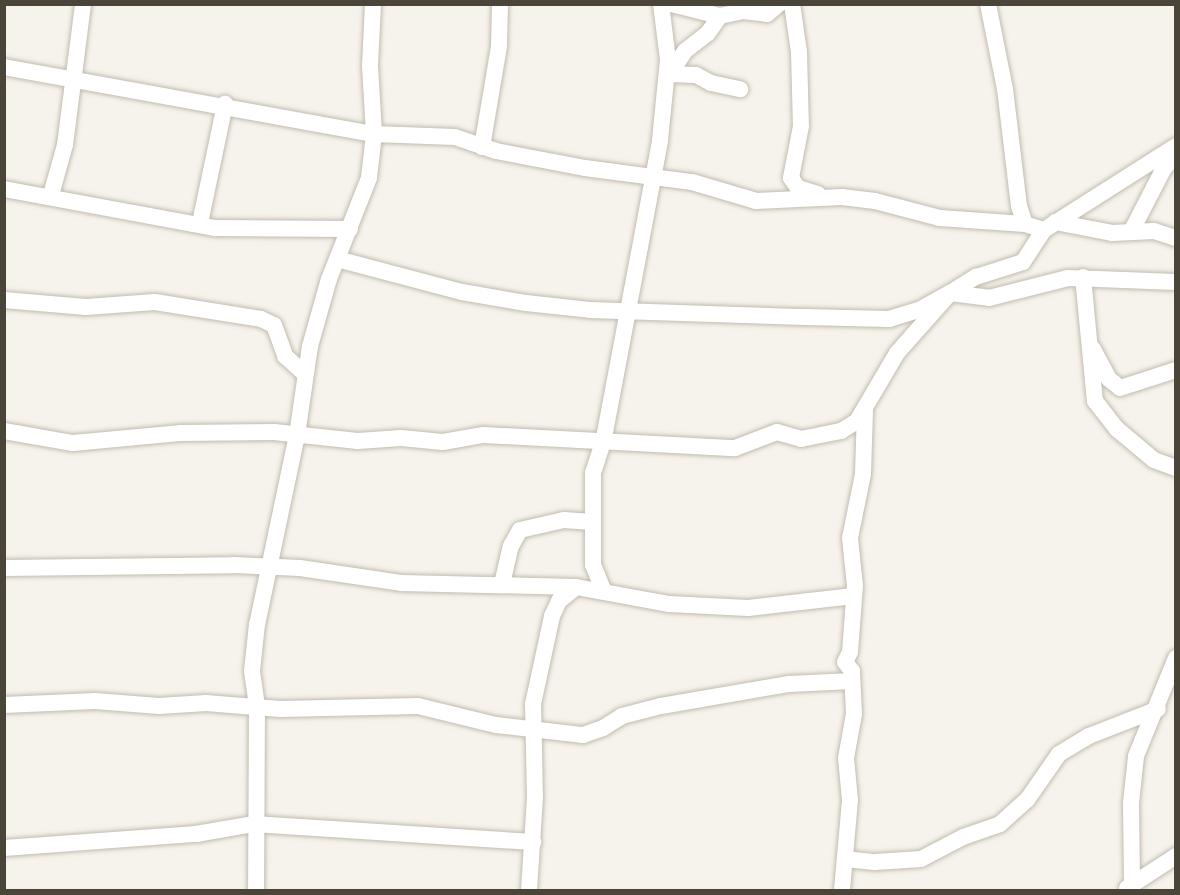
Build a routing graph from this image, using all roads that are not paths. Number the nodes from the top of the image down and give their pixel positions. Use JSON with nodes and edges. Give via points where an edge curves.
{"nodes":[{"id":1,"x":83,"y":4,"type":"edge"},
{"id":2,"x":373,"y":4,"type":"edge"},
{"id":3,"x":500,"y":4,"type":"edge"},
{"id":4,"x":662,"y":4,"type":"edge"},
{"id":5,"x":671,"y":4,"type":"edge"},
{"id":6,"x":779,"y":4,"type":"edge"},
{"id":7,"x":792,"y":4,"type":"edge"},
{"id":8,"x":988,"y":4,"type":"edge"},
{"id":9,"x":720,"y":16,"type":"junction"},
{"id":10,"x":4,"y":67,"type":"edge"},
{"id":11,"x":669,"y":74,"type":"junction"},
{"id":12,"x":75,"y":79,"type":"junction"},
{"id":13,"x":740,"y":89,"type":"dead end"},
{"id":14,"x":225,"y":104,"type":"junction"},
{"id":15,"x":374,"y":134,"type":"junction"},
{"id":16,"x":1176,"y":146,"type":"edge"},
{"id":17,"x":482,"y":147,"type":"junction"},
{"id":18,"x":1176,"y":155,"type":"edge"},
{"id":19,"x":652,"y":176,"type":"junction"},
{"id":20,"x":4,"y":189,"type":"edge"},
{"id":21,"x":51,"y":195,"type":"junction"},
{"id":22,"x":842,"y":197,"type":"junction"},
{"id":23,"x":200,"y":224,"type":"junction"},
{"id":24,"x":1025,"y":224,"type":"junction"},
{"id":25,"x":1050,"y":226,"type":"junction"},
{"id":26,"x":350,"y":229,"type":"junction"},
{"id":27,"x":1131,"y":232,"type":"junction"},
{"id":28,"x":1176,"y":238,"type":"edge"},
{"id":29,"x":338,"y":259,"type":"junction"},
{"id":30,"x":1083,"y":277,"type":"junction"},
{"id":31,"x":1176,"y":282,"type":"edge"},
{"id":32,"x":950,"y":293,"type":"junction"},
{"id":33,"x":4,"y":300,"type":"edge"},
{"id":34,"x":628,"y":310,"type":"junction"},
{"id":35,"x":1092,"y":346,"type":"junction"},
{"id":36,"x":1176,"y":370,"type":"edge"},
{"id":37,"x":305,"y":374,"type":"junction"},
{"id":38,"x":865,"y":410,"type":"junction"},
{"id":39,"x":4,"y":431,"type":"edge"},
{"id":40,"x":297,"y":435,"type":"junction"},
{"id":41,"x":603,"y":443,"type":"junction"},
{"id":42,"x":1176,"y":468,"type":"edge"},
{"id":43,"x":592,"y":522,"type":"junction"},
{"id":44,"x":269,"y":567,"type":"junction"},
{"id":45,"x":4,"y":568,"type":"edge"},
{"id":46,"x":502,"y":584,"type":"junction"},
{"id":47,"x":576,"y":587,"type":"junction"},
{"id":48,"x":604,"y":592,"type":"junction"},
{"id":49,"x":853,"y":596,"type":"junction"},
{"id":50,"x":1176,"y":658,"type":"edge"},
{"id":51,"x":852,"y":681,"type":"junction"},
{"id":52,"x":4,"y":705,"type":"edge"},
{"id":53,"x":257,"y":708,"type":"junction"},
{"id":54,"x":1158,"y":708,"type":"junction"},
{"id":55,"x":534,"y":728,"type":"junction"},
{"id":56,"x":254,"y":824,"type":"junction"},
{"id":57,"x":533,"y":842,"type":"junction"},
{"id":58,"x":4,"y":848,"type":"edge"},
{"id":59,"x":1176,"y":856,"type":"edge"},
{"id":60,"x":845,"y":859,"type":"junction"},
{"id":61,"x":1128,"y":887,"type":"edge"},
{"id":62,"x":256,"y":891,"type":"edge"},
{"id":63,"x":529,"y":891,"type":"edge"},
{"id":64,"x":842,"y":891,"type":"edge"}],
"edges":[{"from":1,"to":12,"type":"street"},
{"from":2,"to":15,"type":"street","via":[[370,66]]},
{"from":3,"to":17,"type":"street","via":[[499,46]]},
{"from":4,"to":11,"type":"street"},
{"from":5,"to":9,"type":"street"},
{"from":6,"to":9,"type":"street","via":[[767,14],[743,11]]},
{"from":7,"to":22,"type":"street","via":[[799,52],[801,135],[791,177],[798,188],[808,193]]},
{"from":8,"to":24,"type":"street"},
{"from":9,"to":11,"type":"street","via":[[708,33],[689,46]]},
{"from":10,"to":12,"type":"street"},
{"from":11,"to":13,"type":"street","via":[[696,75],[711,83]]},
{"from":11,"to":19,"type":"street"},
{"from":12,"to":14,"type":"street"},
{"from":12,"to":21,"type":"street","via":[[65,146]]},
{"from":14,"to":15,"type":"street"},
{"from":14,"to":23,"type":"street"},
{"from":15,"to":17,"type":"street","via":[[454,137]]},
{"from":15,"to":26,"type":"street","via":[[369,178]]},
{"from":16,"to":25,"type":"street"},
{"from":17,"to":19,"type":"street","via":[[585,168]]},
{"from":18,"to":27,"type":"street","via":[[1164,168]]},
{"from":19,"to":22,"type":"street","via":[[712,187],[756,201]]},
{"from":19,"to":34,"type":"street"},
{"from":20,"to":21,"type":"street"},
{"from":21,"to":23,"type":"street"},
{"from":22,"to":24,"type":"street","via":[[875,201],[940,218]]},
{"from":23,"to":26,"type":"street","via":[[224,229]]},
{"from":24,"to":25,"type":"street"},
{"from":25,"to":27,"type":"street"},
{"from":25,"to":32,"type":"street","via":[[1023,262],[976,277]]},
{"from":26,"to":29,"type":"street"},
{"from":27,"to":28,"type":"street","via":[[1154,231]]},
{"from":29,"to":34,"type":"street","via":[[462,292],[591,310]]},
{"from":29,"to":37,"type":"street","via":[[318,313]]},
{"from":30,"to":31,"type":"street"},
{"from":30,"to":32,"type":"street","via":[[1044,282],[989,298]]},
{"from":30,"to":35,"type":"street"},
{"from":32,"to":34,"type":"street","via":[[919,310],[889,319]]},
{"from":32,"to":38,"type":"street","via":[[897,352]]},
{"from":33,"to":37,"type":"street","via":[[86,307],[155,302],[261,319],[274,325],[285,356]]},
{"from":34,"to":41,"type":"street"},
{"from":35,"to":36,"type":"street","via":[[1109,380],[1120,388]]},
{"from":35,"to":42,"type":"street","via":[[1093,385],[1102,415],[1154,460]]},
{"from":37,"to":40,"type":"street"},
{"from":38,"to":41,"type":"street","via":[[857,422],[841,431],[801,439],[777,432],[739,448]]},
{"from":38,"to":49,"type":"street","via":[[863,474],[850,538]]},
{"from":39,"to":40,"type":"street","via":[[73,443],[180,433]]},
{"from":40,"to":41,"type":"street","via":[[443,442],[483,435]]},
{"from":40,"to":44,"type":"street"},
{"from":41,"to":43,"type":"street","via":[[593,474]]},
{"from":43,"to":46,"type":"street","via":[[564,520],[520,530],[511,546]]},
{"from":43,"to":48,"type":"street","via":[[593,565]]},
{"from":44,"to":45,"type":"street"},
{"from":44,"to":46,"type":"street","via":[[324,570],[411,584]]},
{"from":44,"to":53,"type":"street","via":[[253,650]]},
{"from":46,"to":47,"type":"street"},
{"from":47,"to":48,"type":"street"},
{"from":47,"to":55,"type":"street","via":[[559,601],[552,616],[533,704]]},
{"from":48,"to":49,"type":"street","via":[[662,603],[748,608]]},
{"from":49,"to":51,"type":"street","via":[[850,652],[845,662],[852,671]]},
{"from":50,"to":54,"type":"street"},
{"from":51,"to":55,"type":"street","via":[[789,684],[661,706],[622,716],[583,735]]},
{"from":51,"to":60,"type":"street","via":[[854,714],[846,758],[850,800]]},
{"from":52,"to":53,"type":"street","via":[[95,701]]},
{"from":53,"to":55,"type":"street","via":[[418,706],[496,725]]},
{"from":53,"to":56,"type":"street"},
{"from":54,"to":60,"type":"street","via":[[1089,736],[1059,754],[1027,800],[1000,824],[963,837],[921,859]]},
{"from":54,"to":61,"type":"street","via":[[1134,768]]},
{"from":55,"to":57,"type":"street"},
{"from":56,"to":57,"type":"street"},
{"from":56,"to":58,"type":"street","via":[[196,834]]},
{"from":56,"to":62,"type":"street"},
{"from":57,"to":63,"type":"street"},
{"from":59,"to":61,"type":"street"},
{"from":60,"to":64,"type":"street"}]}
